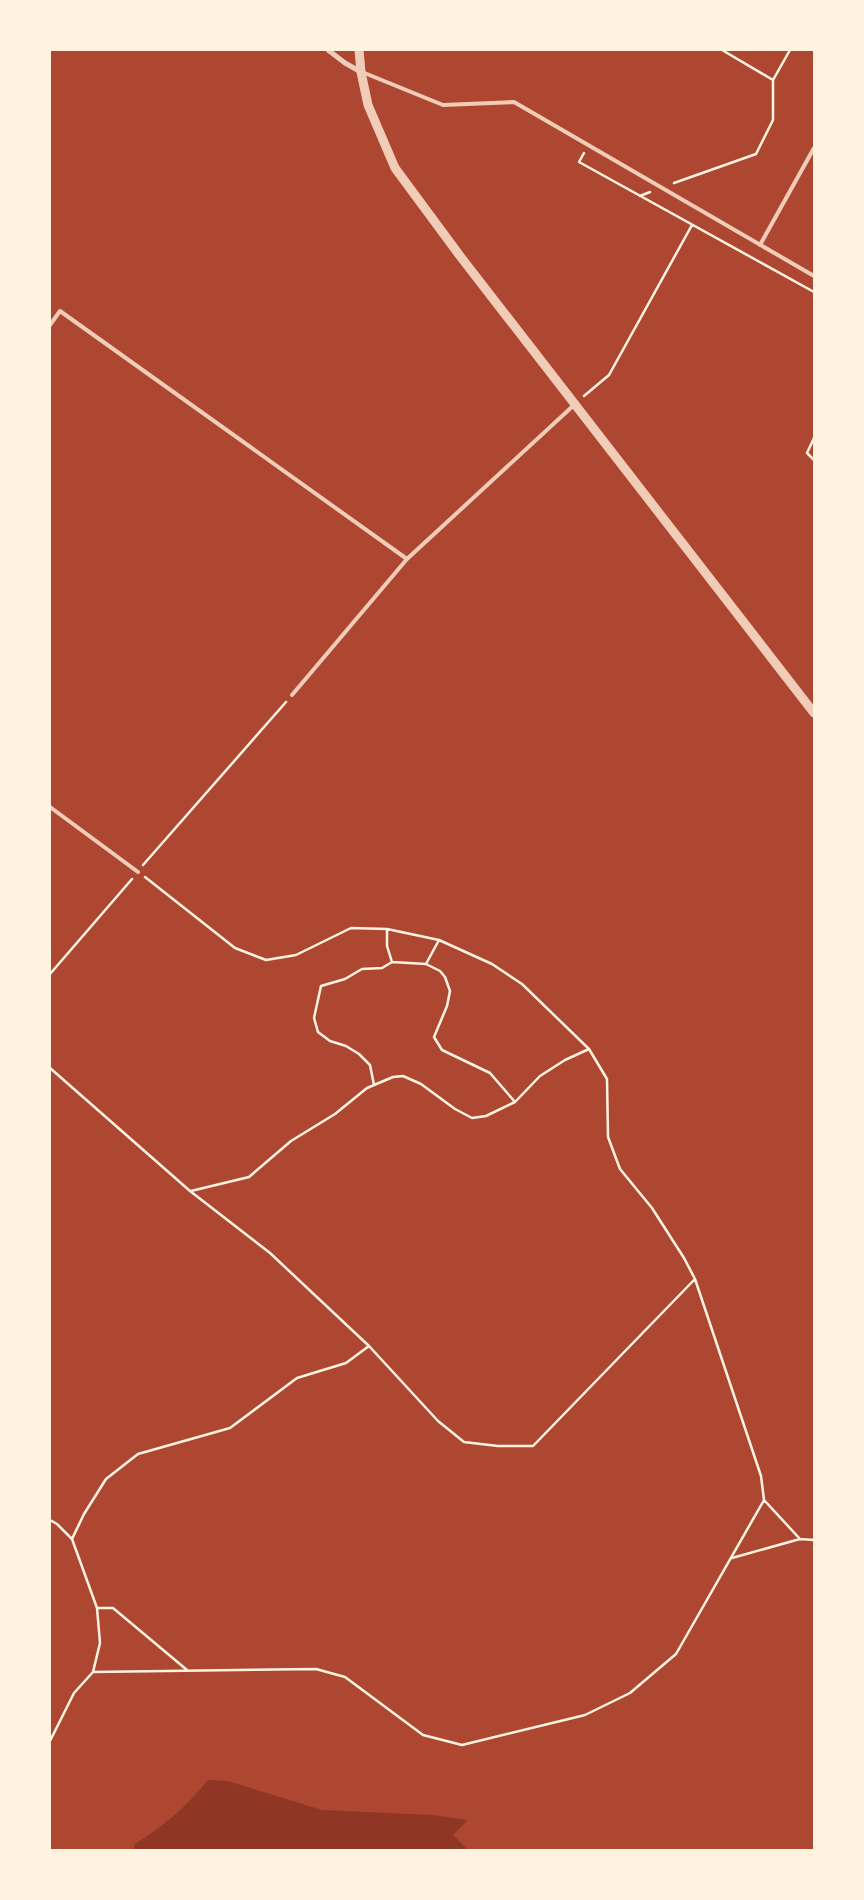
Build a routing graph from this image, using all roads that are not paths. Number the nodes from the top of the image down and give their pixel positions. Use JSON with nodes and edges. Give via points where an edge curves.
{"nodes":[{"id":1,"x":328,"y":50,"type":"edge"},
{"id":2,"x":359,"y":50,"type":"edge"},
{"id":3,"x":361,"y":72,"type":"junction"},
{"id":4,"x":814,"y":148,"type":"edge"},
{"id":5,"x":760,"y":245,"type":"junction"},
{"id":6,"x":814,"y":276,"type":"edge"},
{"id":7,"x":50,"y":325,"type":"edge"},
{"id":8,"x":575,"y":404,"type":"junction"},
{"id":9,"x":407,"y":559,"type":"junction"},
{"id":10,"x":292,"y":695,"type":"road end"},
{"id":11,"x":814,"y":713,"type":"edge"},
{"id":12,"x":50,"y":807,"type":"edge"},
{"id":13,"x":138,"y":872,"type":"road end"}],
"edges":[{"from":1,"to":3,"type":"street"},
{"from":2,"to":3,"type":"street"},
{"from":3,"to":5,"type":"lane","via":[[443,105],[514,102]]},
{"from":3,"to":8,"type":"street","via":[[368,105],[396,168]]},
{"from":4,"to":5,"type":"lane"},
{"from":5,"to":6,"type":"lane"},
{"from":7,"to":9,"type":"lane","via":[[60,311]]},
{"from":8,"to":9,"type":"lane"},
{"from":8,"to":11,"type":"street"},
{"from":9,"to":10,"type":"lane"},
{"from":12,"to":13,"type":"lane"}]}
